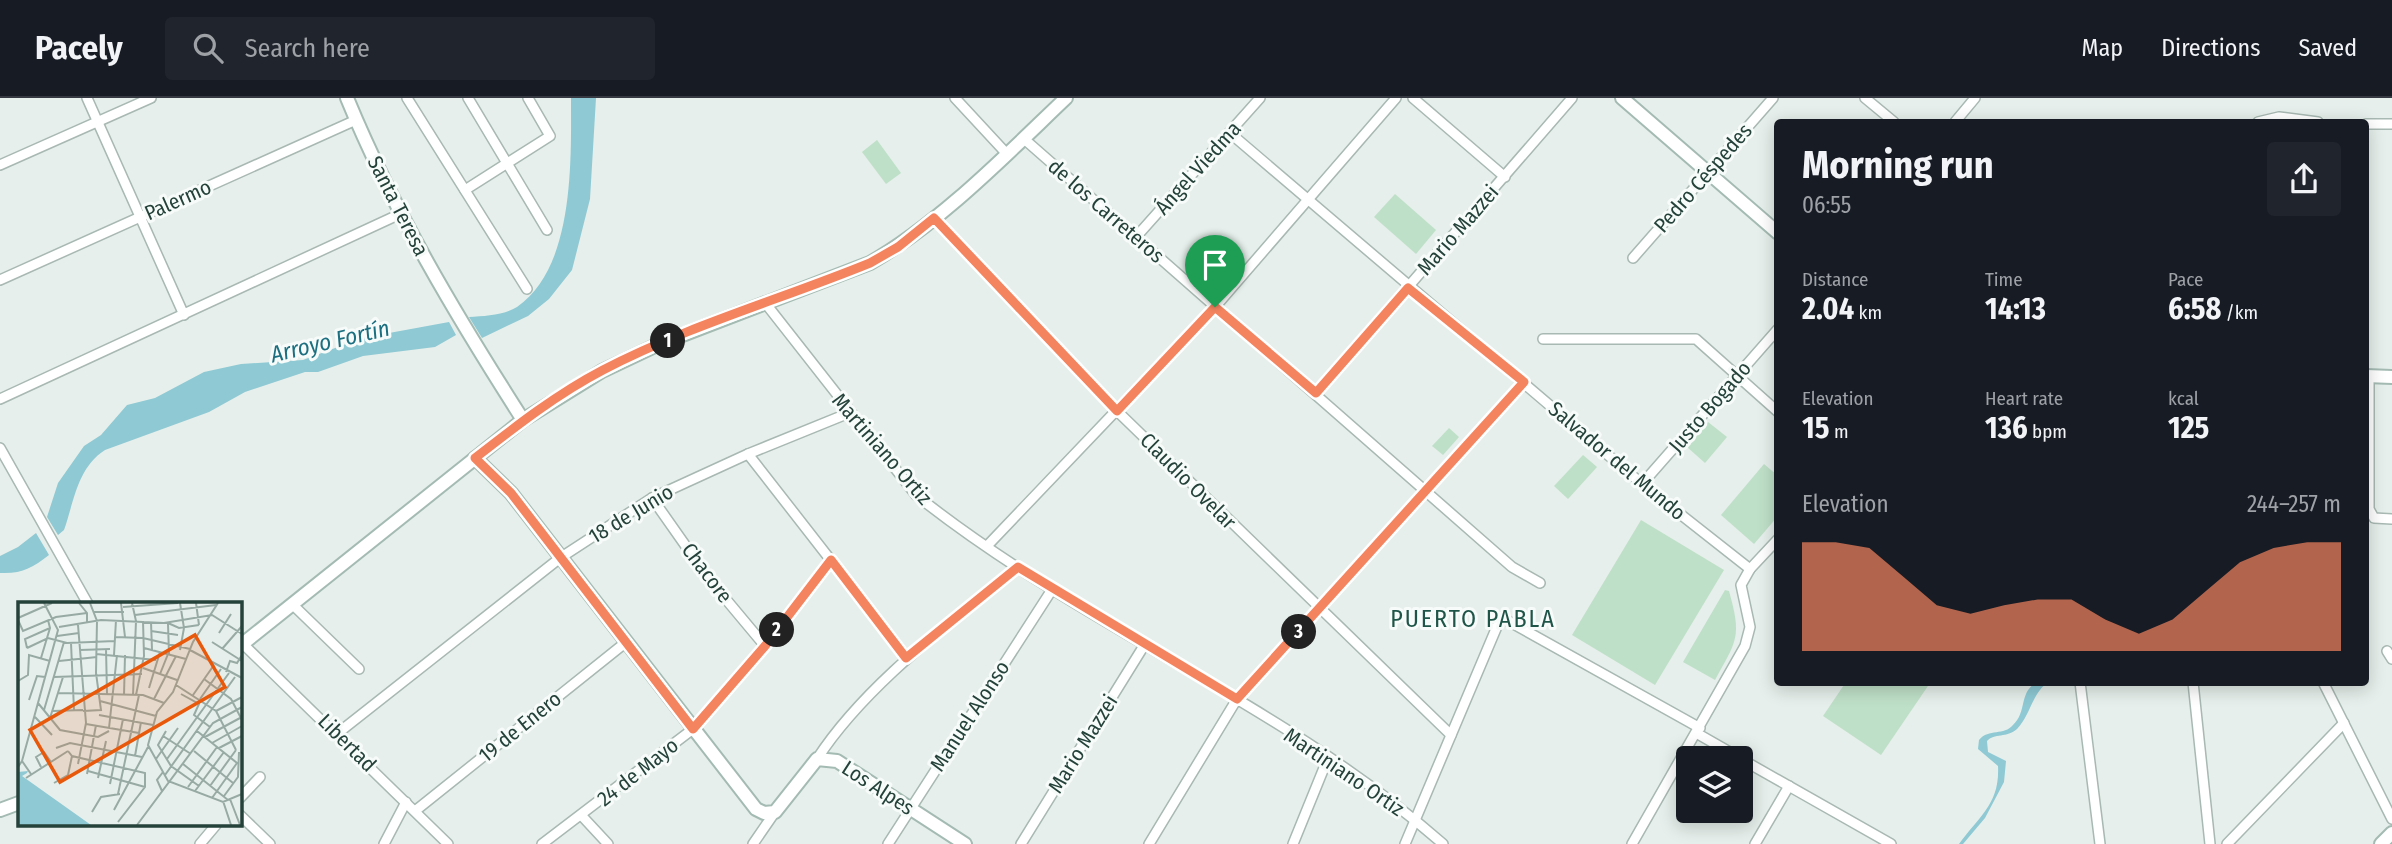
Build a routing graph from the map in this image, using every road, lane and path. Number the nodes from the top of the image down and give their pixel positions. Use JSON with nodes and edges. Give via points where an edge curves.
{"nodes":[{"id":1,"x":87,"y":98,"type":"edge"},
{"id":2,"x":151,"y":98,"type":"edge"},
{"id":3,"x":347,"y":98,"type":"edge"},
{"id":4,"x":407,"y":98,"type":"edge"},
{"id":5,"x":468,"y":98,"type":"edge"},
{"id":6,"x":528,"y":98,"type":"edge"},
{"id":7,"x":955,"y":98,"type":"edge"},
{"id":8,"x":1066,"y":98,"type":"edge"},
{"id":9,"x":1260,"y":98,"type":"edge"},
{"id":10,"x":1396,"y":98,"type":"edge"},
{"id":11,"x":1413,"y":98,"type":"edge"},
{"id":12,"x":1572,"y":98,"type":"edge"},
{"id":13,"x":1622,"y":98,"type":"edge"},
{"id":14,"x":1773,"y":98,"type":"edge"},
{"id":15,"x":1866,"y":98,"type":"edge"},
{"id":16,"x":1975,"y":98,"type":"edge"},
{"id":17,"x":1890,"y":119,"type":"edge"},
{"id":18,"x":1958,"y":119,"type":"edge"},
{"id":19,"x":2271,"y":119,"type":"edge"},
{"id":20,"x":2295,"y":119,"type":"edge"},
{"id":21,"x":356,"y":120,"type":"junction"},
{"id":22,"x":98,"y":121,"type":"junction"},
{"id":23,"x":2369,"y":124,"type":"edge"},
{"id":24,"x":2392,"y":124,"type":"edge"},
{"id":25,"x":1230,"y":133,"type":"junction"},
{"id":26,"x":1023,"y":138,"type":"junction"},
{"id":27,"x":1006,"y":153,"type":"junction"},
{"id":28,"x":507,"y":163,"type":"junction"},
{"id":29,"x":0,"y":165,"type":"edge"},
{"id":30,"x":1709,"y":173,"type":"junction"},
{"id":31,"x":1505,"y":177,"type":"junction"},
{"id":32,"x":465,"y":190,"type":"junction"},
{"id":33,"x":1306,"y":201,"type":"junction"},
{"id":34,"x":400,"y":214,"type":"junction"},
{"id":35,"x":139,"y":218,"type":"junction"},
{"id":36,"x":934,"y":218,"type":"junction"},
{"id":37,"x":547,"y":230,"type":"dead end"},
{"id":38,"x":1774,"y":230,"type":"edge"},
{"id":39,"x":1136,"y":237,"type":"junction"},
{"id":40,"x":1633,"y":258,"type":"dead end"},
{"id":41,"x":0,"y":280,"type":"edge"},
{"id":42,"x":1408,"y":288,"type":"junction"},
{"id":43,"x":527,"y":289,"type":"dead end"},
{"id":44,"x":766,"y":304,"type":"junction"},
{"id":45,"x":1215,"y":307,"type":"junction"},
{"id":46,"x":184,"y":315,"type":"junction"},
{"id":47,"x":1774,"y":334,"type":"edge"},
{"id":48,"x":1543,"y":339,"type":"dead end"},
{"id":49,"x":2369,"y":376,"type":"edge"},
{"id":50,"x":1737,"y":377,"type":"junction"},
{"id":51,"x":2392,"y":377,"type":"edge"},
{"id":52,"x":1524,"y":382,"type":"junction"},
{"id":53,"x":1316,"y":393,"type":"junction"},
{"id":54,"x":0,"y":399,"type":"edge"},
{"id":55,"x":1774,"y":409,"type":"edge"},
{"id":56,"x":1117,"y":411,"type":"junction"},
{"id":57,"x":849,"y":413,"type":"junction"},
{"id":58,"x":523,"y":420,"type":"junction"},
{"id":59,"x":0,"y":448,"type":"edge"},
{"id":60,"x":747,"y":454,"type":"junction"},
{"id":61,"x":475,"y":458,"type":"junction"},
{"id":62,"x":1642,"y":484,"type":"junction"},
{"id":63,"x":1428,"y":491,"type":"junction"},
{"id":64,"x":652,"y":498,"type":"junction"},
{"id":65,"x":2369,"y":509,"type":"edge"},
{"id":66,"x":2392,"y":519,"type":"edge"},
{"id":67,"x":1774,"y":543,"type":"edge"},
{"id":68,"x":987,"y":546,"type":"junction"},
{"id":69,"x":560,"y":558,"type":"junction"},
{"id":70,"x":831,"y":560,"type":"junction"},
{"id":71,"x":1018,"y":567,"type":"junction"},
{"id":72,"x":1750,"y":569,"type":"junction"},
{"id":73,"x":1540,"y":583,"type":"dead end"},
{"id":74,"x":1053,"y":588,"type":"junction"},
{"id":75,"x":87,"y":602,"type":"edge"},
{"id":76,"x":292,"y":604,"type":"junction"},
{"id":77,"x":1319,"y":609,"type":"junction"},
{"id":78,"x":625,"y":643,"type":"junction"},
{"id":79,"x":242,"y":644,"type":"edge"},
{"id":80,"x":1144,"y":644,"type":"junction"},
{"id":81,"x":242,"y":646,"type":"edge"},
{"id":82,"x":765,"y":646,"type":"junction"},
{"id":83,"x":906,"y":658,"type":"junction"},
{"id":84,"x":359,"y":669,"type":"dead end"},
{"id":85,"x":2080,"y":686,"type":"edge"},
{"id":86,"x":2193,"y":686,"type":"edge"},
{"id":87,"x":2325,"y":686,"type":"edge"},
{"id":88,"x":1237,"y":699,"type":"junction"},
{"id":89,"x":2344,"y":723,"type":"junction"},
{"id":90,"x":693,"y":729,"type":"junction"},
{"id":91,"x":1699,"y":731,"type":"junction"},
{"id":92,"x":338,"y":733,"type":"junction"},
{"id":93,"x":1451,"y":735,"type":"junction"},
{"id":94,"x":1722,"y":746,"type":"edge"},
{"id":95,"x":1328,"y":758,"type":"junction"},
{"id":96,"x":817,"y":759,"type":"junction"},
{"id":97,"x":1753,"y":766,"type":"edge"},
{"id":98,"x":260,"y":777,"type":"dead end"},
{"id":99,"x":1788,"y":786,"type":"junction"},
{"id":100,"x":242,"y":796,"type":"edge"},
{"id":101,"x":406,"y":802,"type":"junction"},
{"id":102,"x":18,"y":803,"type":"edge"},
{"id":103,"x":909,"y":808,"type":"junction"},
{"id":104,"x":0,"y":810,"type":"edge"},
{"id":105,"x":415,"y":811,"type":"junction"},
{"id":106,"x":775,"y":812,"type":"junction"},
{"id":107,"x":581,"y":815,"type":"junction"},
{"id":108,"x":242,"y":817,"type":"edge"},
{"id":109,"x":1415,"y":820,"type":"junction"},
{"id":110,"x":2392,"y":820,"type":"edge"},
{"id":111,"x":215,"y":826,"type":"edge"},
{"id":112,"x":2392,"y":833,"type":"edge"},
{"id":113,"x":200,"y":844,"type":"edge"},
{"id":114,"x":270,"y":844,"type":"edge"},
{"id":115,"x":384,"y":844,"type":"edge"},
{"id":116,"x":449,"y":844,"type":"edge"},
{"id":117,"x":542,"y":844,"type":"edge"},
{"id":118,"x":608,"y":844,"type":"edge"},
{"id":119,"x":753,"y":844,"type":"edge"},
{"id":120,"x":888,"y":844,"type":"edge"},
{"id":121,"x":965,"y":844,"type":"edge"},
{"id":122,"x":1021,"y":844,"type":"edge"},
{"id":123,"x":1149,"y":844,"type":"edge"},
{"id":124,"x":1293,"y":844,"type":"edge"},
{"id":125,"x":1405,"y":844,"type":"edge"},
{"id":126,"x":1443,"y":844,"type":"edge"},
{"id":127,"x":1632,"y":844,"type":"edge"},
{"id":128,"x":1755,"y":844,"type":"edge"},
{"id":129,"x":1891,"y":844,"type":"edge"},
{"id":130,"x":2100,"y":844,"type":"edge"},
{"id":131,"x":2210,"y":844,"type":"edge"},
{"id":132,"x":2227,"y":844,"type":"edge"},
{"id":133,"x":2381,"y":844,"type":"edge"}],
"edges":[{"from":1,"to":22,"type":"street"},
{"from":2,"to":22,"type":"street"},
{"from":3,"to":21,"type":"street","name":"Santa Teresa"},
{"from":4,"to":32,"type":"street"},
{"from":5,"to":28,"type":"street"},
{"from":6,"to":28,"type":"street","via":[[550,136]]},
{"from":7,"to":27,"type":"street"},
{"from":8,"to":26,"type":"street"},
{"from":9,"to":25,"type":"street","name":"Ángel Viedma"},
{"from":10,"to":33,"type":"street"},
{"from":11,"to":31,"type":"street"},
{"from":12,"to":31,"type":"street","name":"Mario Mazzei"},
{"from":13,"to":30,"type":"street"},
{"from":14,"to":30,"type":"street","name":"Pedro Céspedes"},
{"from":15,"to":17,"type":"street"},
{"from":16,"to":18,"type":"street"},
{"from":19,"to":20,"type":"street"},
{"from":21,"to":34,"type":"street","name":"Santa Teresa"},
{"from":21,"to":35,"type":"street","name":"Palermo"},
{"from":22,"to":29,"type":"street"},
{"from":22,"to":35,"type":"street"},
{"from":23,"to":24,"type":"street"},
{"from":25,"to":33,"type":"street","name":"Salvador del Mundo"},
{"from":25,"to":39,"type":"street","name":"Ángel Viedma"},
{"from":26,"to":27,"type":"street"},
{"from":26,"to":39,"type":"street","name":"de los Carreteros"},
{"from":27,"to":36,"type":"street"},
{"from":28,"to":32,"type":"street"},
{"from":28,"to":37,"type":"street"},
{"from":30,"to":38,"type":"street"},
{"from":30,"to":40,"type":"street","name":"Pedro Céspedes"},
{"from":31,"to":42,"type":"street","name":"Mario Mazzei"},
{"from":32,"to":43,"type":"street"},
{"from":33,"to":42,"type":"street","name":"Salvador del Mundo"},
{"from":33,"to":45,"type":"street"},
{"from":34,"to":46,"type":"street"},
{"from":34,"to":58,"type":"street","name":"Santa Teresa","via":[[454,312]]},
{"from":35,"to":41,"type":"street","name":"Palermo"},
{"from":35,"to":46,"type":"street"},
{"from":36,"to":44,"type":"street","via":[[870,263]]},
{"from":36,"to":56,"type":"street","name":"Claudio Ovelar"},
{"from":39,"to":45,"type":"street","name":"de los Carreteros"},
{"from":42,"to":52,"type":"street","name":"Salvador del Mundo"},
{"from":42,"to":53,"type":"street","name":"Mario Mazzei"},
{"from":44,"to":57,"type":"street","name":"Martiniano Ortiz"},
{"from":44,"to":58,"type":"street","via":[[602,371]]},
{"from":45,"to":53,"type":"street","name":"de los Carreteros"},
{"from":45,"to":56,"type":"street"},
{"from":46,"to":54,"type":"street"},
{"from":47,"to":50,"type":"street","name":"Justo Bogado"},
{"from":48,"to":50,"type":"street","via":[[1696,340]]},
{"from":49,"to":51,"type":"street"},
{"from":50,"to":55,"type":"street"},
{"from":50,"to":62,"type":"street","name":"Justo Bogado"},
{"from":52,"to":62,"type":"street","name":"Salvador del Mundo"},
{"from":52,"to":63,"type":"street"},
{"from":53,"to":63,"type":"street","name":"de los Carreteros"},
{"from":56,"to":68,"type":"street"},
{"from":56,"to":77,"type":"street","name":"Claudio Ovelar"},
{"from":57,"to":60,"type":"street","name":"18 de Junio"},
{"from":57,"to":68,"type":"street","name":"Martiniano Ortiz","via":[[916,495]]},
{"from":58,"to":61,"type":"street"},
{"from":59,"to":75,"type":"street"},
{"from":60,"to":64,"type":"street","name":"18 de Junio"},
{"from":60,"to":70,"type":"street"},
{"from":61,"to":69,"type":"street","via":[[511,493]]},
{"from":61,"to":76,"type":"street"},
{"from":62,"to":72,"type":"street","name":"Salvador del Mundo"},
{"from":63,"to":73,"type":"street","name":"de los Carreteros","via":[[1512,567]]},
{"from":63,"to":77,"type":"street"},
{"from":64,"to":69,"type":"street","name":"18 de Junio"},
{"from":64,"to":82,"type":"street","name":"Chacore","via":[[709,579]]},
{"from":65,"to":66,"type":"street","via":[[2374,518]]},
{"from":67,"to":72,"type":"street"},
{"from":68,"to":71,"type":"street","name":"Martiniano Ortiz"},
{"from":69,"to":78,"type":"street"},
{"from":69,"to":92,"type":"street","name":"18 de Junio"},
{"from":70,"to":82,"type":"street","name":"24 de Mayo"},
{"from":70,"to":83,"type":"street"},
{"from":71,"to":74,"type":"street","name":"Martiniano Ortiz"},
{"from":71,"to":83,"type":"street"},
{"from":72,"to":91,"type":"street","via":[[1741,585],[1750,628],[1745,646]]},
{"from":74,"to":80,"type":"street","name":"Martiniano Ortiz"},
{"from":74,"to":103,"type":"street","name":"Manuel Alonso"},
{"from":76,"to":79,"type":"street"},
{"from":76,"to":84,"type":"street"},
{"from":77,"to":88,"type":"street"},
{"from":77,"to":93,"type":"street","name":"Claudio Ovelar"},
{"from":78,"to":90,"type":"street"},
{"from":78,"to":105,"type":"street","name":"19 de Enero"},
{"from":80,"to":88,"type":"street","name":"Martiniano Ortiz"},
{"from":80,"to":122,"type":"street","name":"Mario Mazzei"},
{"from":81,"to":92,"type":"street","name":"Libertad"},
{"from":82,"to":90,"type":"street","name":"24 de Mayo"},
{"from":83,"to":96,"type":"street"},
{"from":85,"to":130,"type":"street"},
{"from":86,"to":131,"type":"street"},
{"from":87,"to":89,"type":"street"},
{"from":88,"to":95,"type":"street","name":"Martiniano Ortiz"},
{"from":88,"to":123,"type":"street"},
{"from":89,"to":110,"type":"street"},
{"from":89,"to":132,"type":"street"},
{"from":90,"to":106,"type":"street","via":[[756,809]]},
{"from":90,"to":107,"type":"street","name":"24 de Mayo"},
{"from":91,"to":93,"type":"street","via":[[1507,619],[1498,619]]},
{"from":91,"to":94,"type":"street"},
{"from":91,"to":127,"type":"street"},
{"from":92,"to":101,"type":"street","name":"Libertad"},
{"from":93,"to":109,"type":"street"},
{"from":95,"to":109,"type":"street","name":"Martiniano Ortiz"},
{"from":95,"to":124,"type":"street"},
{"from":96,"to":103,"type":"street","name":"Los Alpes","via":[[837,761]]},
{"from":96,"to":106,"type":"street","name":"Los Alpes"},
{"from":97,"to":99,"type":"street"},
{"from":98,"to":100,"type":"street"},
{"from":99,"to":128,"type":"street"},
{"from":99,"to":129,"type":"street"},
{"from":101,"to":105,"type":"street","name":"Libertad"},
{"from":101,"to":115,"type":"street"},
{"from":102,"to":104,"type":"street"},
{"from":103,"to":120,"type":"street","name":"Manuel Alonso"},
{"from":103,"to":121,"type":"street","name":"Los Alpes"},
{"from":105,"to":116,"type":"street","name":"Libertad"},
{"from":106,"to":119,"type":"street"},
{"from":107,"to":117,"type":"street","name":"24 de Mayo"},
{"from":107,"to":118,"type":"street"},
{"from":108,"to":114,"type":"street"},
{"from":109,"to":125,"type":"street"},
{"from":109,"to":126,"type":"street","name":"Martiniano Ortiz"},
{"from":111,"to":113,"type":"street"},
{"from":112,"to":133,"type":"street"}]}
